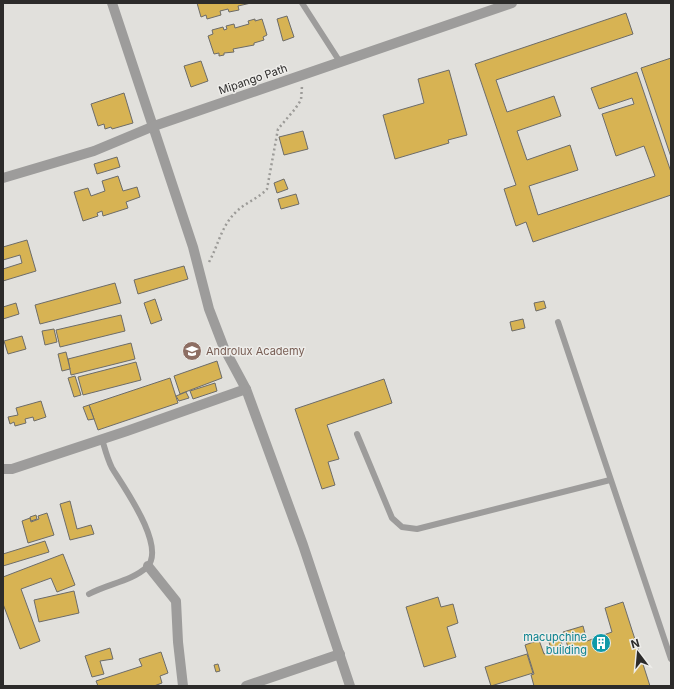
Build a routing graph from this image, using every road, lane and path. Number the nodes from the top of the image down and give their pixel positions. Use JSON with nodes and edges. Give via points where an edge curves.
{"nodes":[{"id":1,"x":112,"y":3,"type":"edge"},
{"id":2,"x":302,"y":3,"type":"edge"},
{"id":3,"x":512,"y":3,"type":"edge"},
{"id":4,"x":340,"y":62,"type":"junction"},
{"id":5,"x":299,"y":76,"type":"junction"},
{"id":6,"x":154,"y":126,"type":"junction"},
{"id":7,"x":3,"y":178,"type":"edge"},
{"id":8,"x":200,"y":272,"type":"junction"},
{"id":9,"x":558,"y":322,"type":"dead end"},
{"id":10,"x":246,"y":388,"type":"junction"},
{"id":11,"x":357,"y":434,"type":"dead end"},
{"id":12,"x":102,"y":439,"type":"junction"},
{"id":13,"x":3,"y":469,"type":"edge"},
{"id":14,"x":610,"y":480,"type":"junction"},
{"id":15,"x":148,"y":566,"type":"junction"},
{"id":16,"x":89,"y":594,"type":"dead end"},
{"id":17,"x":340,"y":654,"type":"junction"},
{"id":18,"x":671,"y":659,"type":"edge"},
{"id":19,"x":183,"y":686,"type":"edge"},
{"id":20,"x":246,"y":686,"type":"edge"},
{"id":21,"x":350,"y":686,"type":"edge"}],
"edges":[{"from":1,"to":6,"type":"street"},
{"from":2,"to":4,"type":"lane"},
{"from":3,"to":4,"type":"street","name":"Mipango Path"},
{"from":4,"to":5,"type":"street","name":"Mipango Path"},
{"from":5,"to":6,"type":"street","name":"Mipango Path"},
{"from":5,"to":8,"type":"path","via":[[301,100],[278,129],[267,189],[261,196],[236,211],[227,221],[209,262]]},
{"from":6,"to":7,"type":"street","name":"Mipango Path","via":[[94,151]]},
{"from":6,"to":8,"type":"street"},
{"from":8,"to":10,"type":"street","via":[[209,309],[224,348]]},
{"from":9,"to":14,"type":"lane"},
{"from":10,"to":12,"type":"street"},
{"from":10,"to":17,"type":"street","via":[[304,545]]},
{"from":11,"to":14,"type":"lane","via":[[392,518],[402,527],[417,529]]},
{"from":12,"to":13,"type":"street","via":[[12,469]]},
{"from":12,"to":15,"type":"lane","via":[[105,452],[146,528],[152,557]]},
{"from":14,"to":18,"type":"lane"},
{"from":15,"to":16,"type":"lane","via":[[134,575]]},
{"from":15,"to":19,"type":"street","via":[[176,601]]},
{"from":17,"to":20,"type":"street"},
{"from":17,"to":21,"type":"street"}]}
